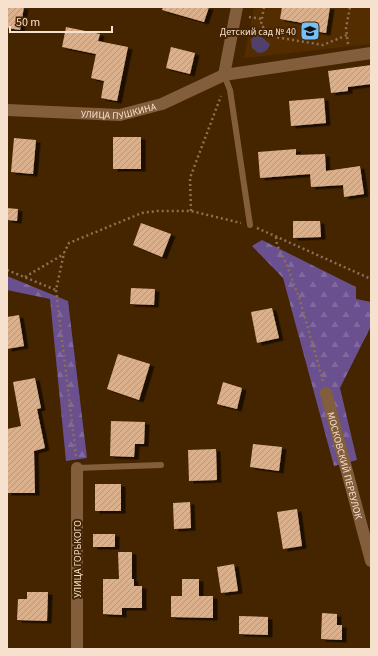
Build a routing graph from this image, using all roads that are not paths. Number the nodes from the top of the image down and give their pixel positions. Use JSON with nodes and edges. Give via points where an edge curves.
{"nodes":[{"id":1,"x":237,"y":7,"type":"edge"},
{"id":2,"x":371,"y":53,"type":"edge"},
{"id":3,"x":225,"y":78,"type":"junction"},
{"id":4,"x":7,"y":110,"type":"edge"},
{"id":5,"x":250,"y":225,"type":"road end"},
{"id":6,"x":326,"y":393,"type":"road end"},
{"id":7,"x":161,"y":466,"type":"dead end"},
{"id":8,"x":77,"y":468,"type":"joint"},
{"id":9,"x":371,"y":561,"type":"edge"},
{"id":10,"x":77,"y":649,"type":"edge"}],
"edges":[{"from":1,"to":3,"type":"street"},
{"from":2,"to":3,"type":"street","name":"УЛИЦА ПУШКИНА"},
{"from":3,"to":4,"type":"street","name":"УЛИЦА ПУШКИНА","via":[[162,104],[120,115]]},
{"from":3,"to":5,"type":"lane","via":[[230,90]]},
{"from":6,"to":9,"type":"street","name":"МОСКОВСКИЙ ПЕРЕУЛОК"},
{"from":7,"to":8,"type":"lane"},
{"from":8,"to":10,"type":"street","name":"УЛИЦА ГОРЬКОГО"}]}
